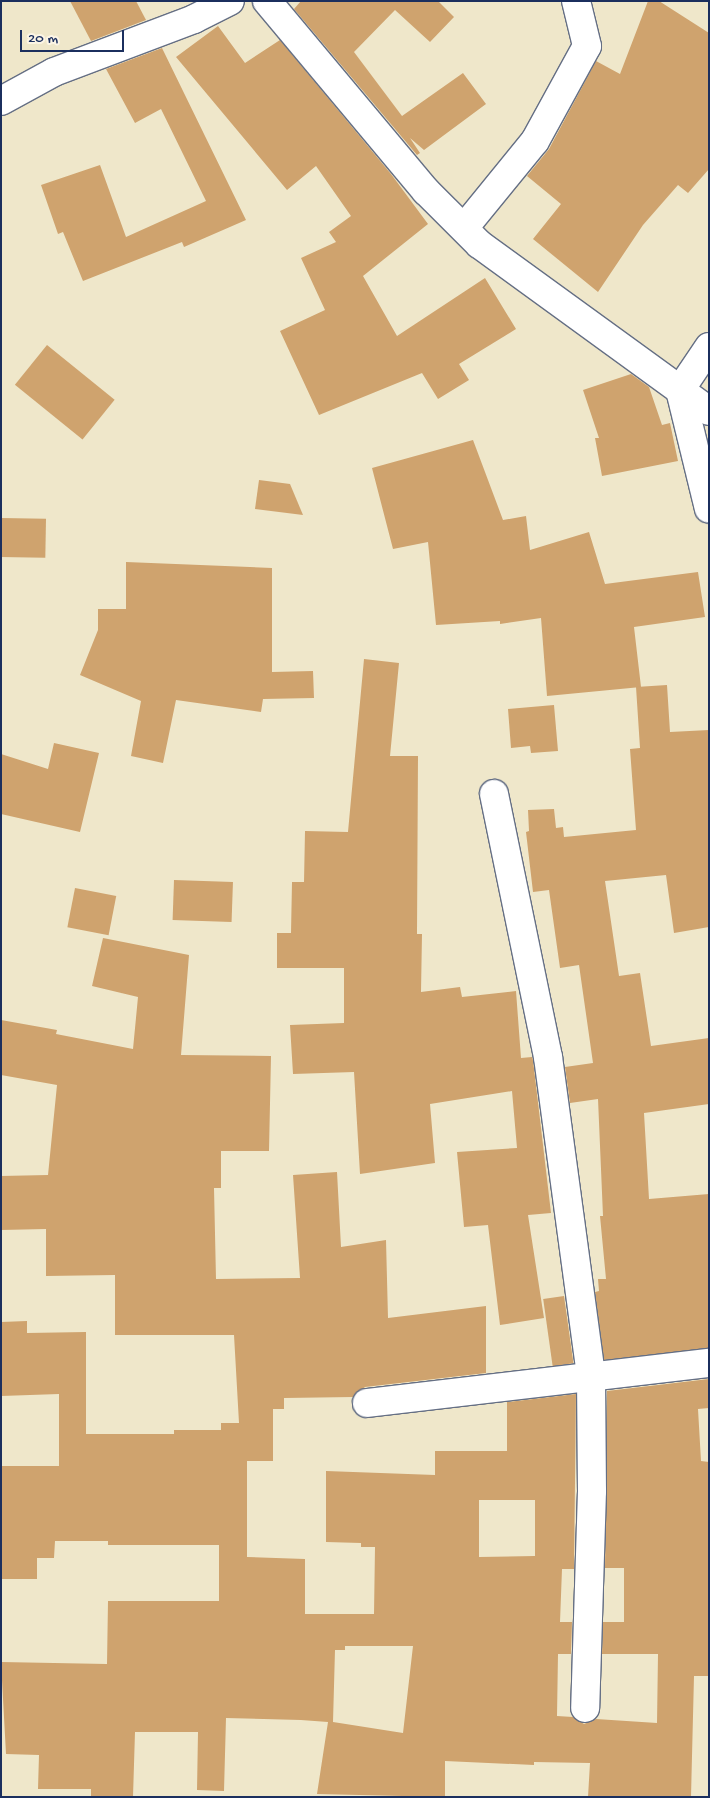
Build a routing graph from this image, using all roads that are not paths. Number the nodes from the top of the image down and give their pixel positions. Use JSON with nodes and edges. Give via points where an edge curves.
{"nodes":[{"id":1,"x":230,"y":1,"type":"edge"},
{"id":2,"x":267,"y":1,"type":"edge"},
{"id":3,"x":576,"y":1,"type":"edge"},
{"id":4,"x":1,"y":101,"type":"edge"},
{"id":5,"x":464,"y":228,"type":"junction"},
{"id":6,"x":709,"y":347,"type":"edge"},
{"id":7,"x":680,"y":390,"type":"junction"},
{"id":8,"x":709,"y":411,"type":"edge"},
{"id":9,"x":709,"y":509,"type":"edge"},
{"id":10,"x":494,"y":794,"type":"dead end"},
{"id":11,"x":709,"y":1362,"type":"edge"},
{"id":12,"x":591,"y":1377,"type":"junction"},
{"id":13,"x":367,"y":1402,"type":"dead end"},
{"id":14,"x":585,"y":1708,"type":"dead end"}],
"edges":[{"from":1,"to":4,"type":"street","via":[[194,19],[54,72]]},
{"from":2,"to":5,"type":"street","via":[[426,191]]},
{"from":3,"to":5,"type":"street","via":[[587,46],[535,141]]},
{"from":5,"to":7,"type":"street","via":[[479,244]]},
{"from":6,"to":7,"type":"street"},
{"from":7,"to":8,"type":"street"},
{"from":7,"to":9,"type":"street"},
{"from":10,"to":12,"type":"street","via":[[548,1057]]},
{"from":11,"to":12,"type":"street"},
{"from":12,"to":13,"type":"street"},
{"from":12,"to":14,"type":"street","via":[[592,1491]]}]}
